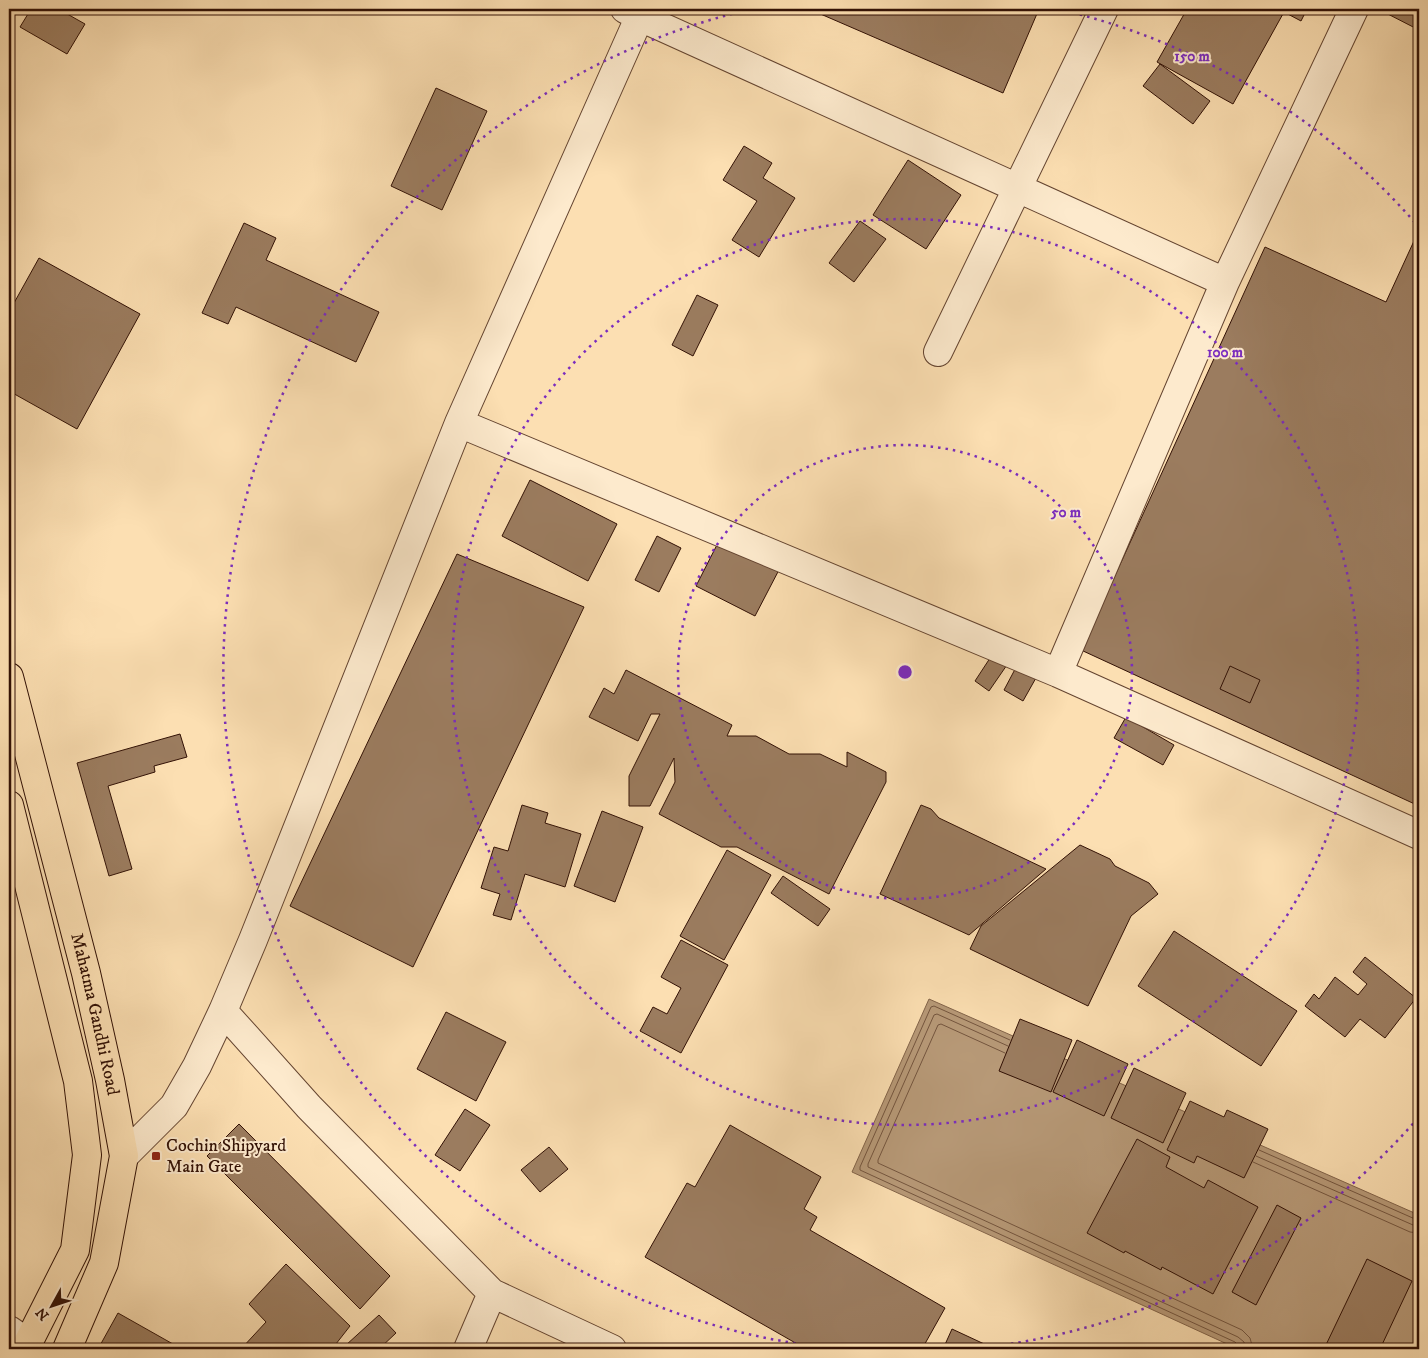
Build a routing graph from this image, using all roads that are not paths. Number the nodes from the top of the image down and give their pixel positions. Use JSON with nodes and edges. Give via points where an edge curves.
{"nodes":[{"id":1,"x":1104,"y":9,"type":"edge"},
{"id":2,"x":1354,"y":9,"type":"edge"},
{"id":3,"x":636,"y":11,"type":"edge"},
{"id":4,"x":1018,"y":188,"type":"junction"},
{"id":5,"x":1225,"y":282,"type":"junction"},
{"id":6,"x":938,"y":352,"type":"dead end"},
{"id":7,"x":459,"y":423,"type":"junction"},
{"id":8,"x":1058,"y":673,"type":"junction"},
{"id":9,"x":9,"y":677,"type":"edge"},
{"id":10,"x":9,"y":805,"type":"edge"},
{"id":11,"x":1419,"y":835,"type":"edge"},
{"id":12,"x":223,"y":1011,"type":"junction"},
{"id":13,"x":86,"y":1155,"type":"junction"},
{"id":14,"x":124,"y":1156,"type":"junction"},
{"id":15,"x":492,"y":1293,"type":"junction"},
{"id":16,"x":21,"y":1341,"type":"edge"},
{"id":17,"x":67,"y":1349,"type":"edge"},
{"id":18,"x":468,"y":1349,"type":"edge"},
{"id":19,"x":612,"y":1349,"type":"edge"}],
"edges":[{"from":1,"to":4,"type":"lane"},
{"from":2,"to":5,"type":"lane"},
{"from":3,"to":4,"type":"lane"},
{"from":3,"to":7,"type":"lane"},
{"from":4,"to":5,"type":"lane"},
{"from":4,"to":6,"type":"lane"},
{"from":5,"to":8,"type":"lane"},
{"from":7,"to":8,"type":"lane"},
{"from":7,"to":12,"type":"lane"},
{"from":8,"to":11,"type":"lane"},
{"from":9,"to":14,"type":"main road","name":"Mahatma Gandhi Road","via":[[86,973]]},
{"from":10,"to":13,"type":"main road","name":"Mahatma Gandhi Road","via":[[78,1082]]},
{"from":12,"to":14,"type":"lane","via":[[174,1106]]},
{"from":12,"to":15,"type":"lane","via":[[309,1107]]},
{"from":13,"to":14,"type":"main road"},
{"from":13,"to":16,"type":"main road","name":"Mahatma Gandhi Road","via":[[75,1250]]},
{"from":14,"to":17,"type":"main road","name":"Mahatma Gandhi Road","via":[[104,1263]]},
{"from":15,"to":18,"type":"lane"},
{"from":15,"to":19,"type":"lane"}]}
